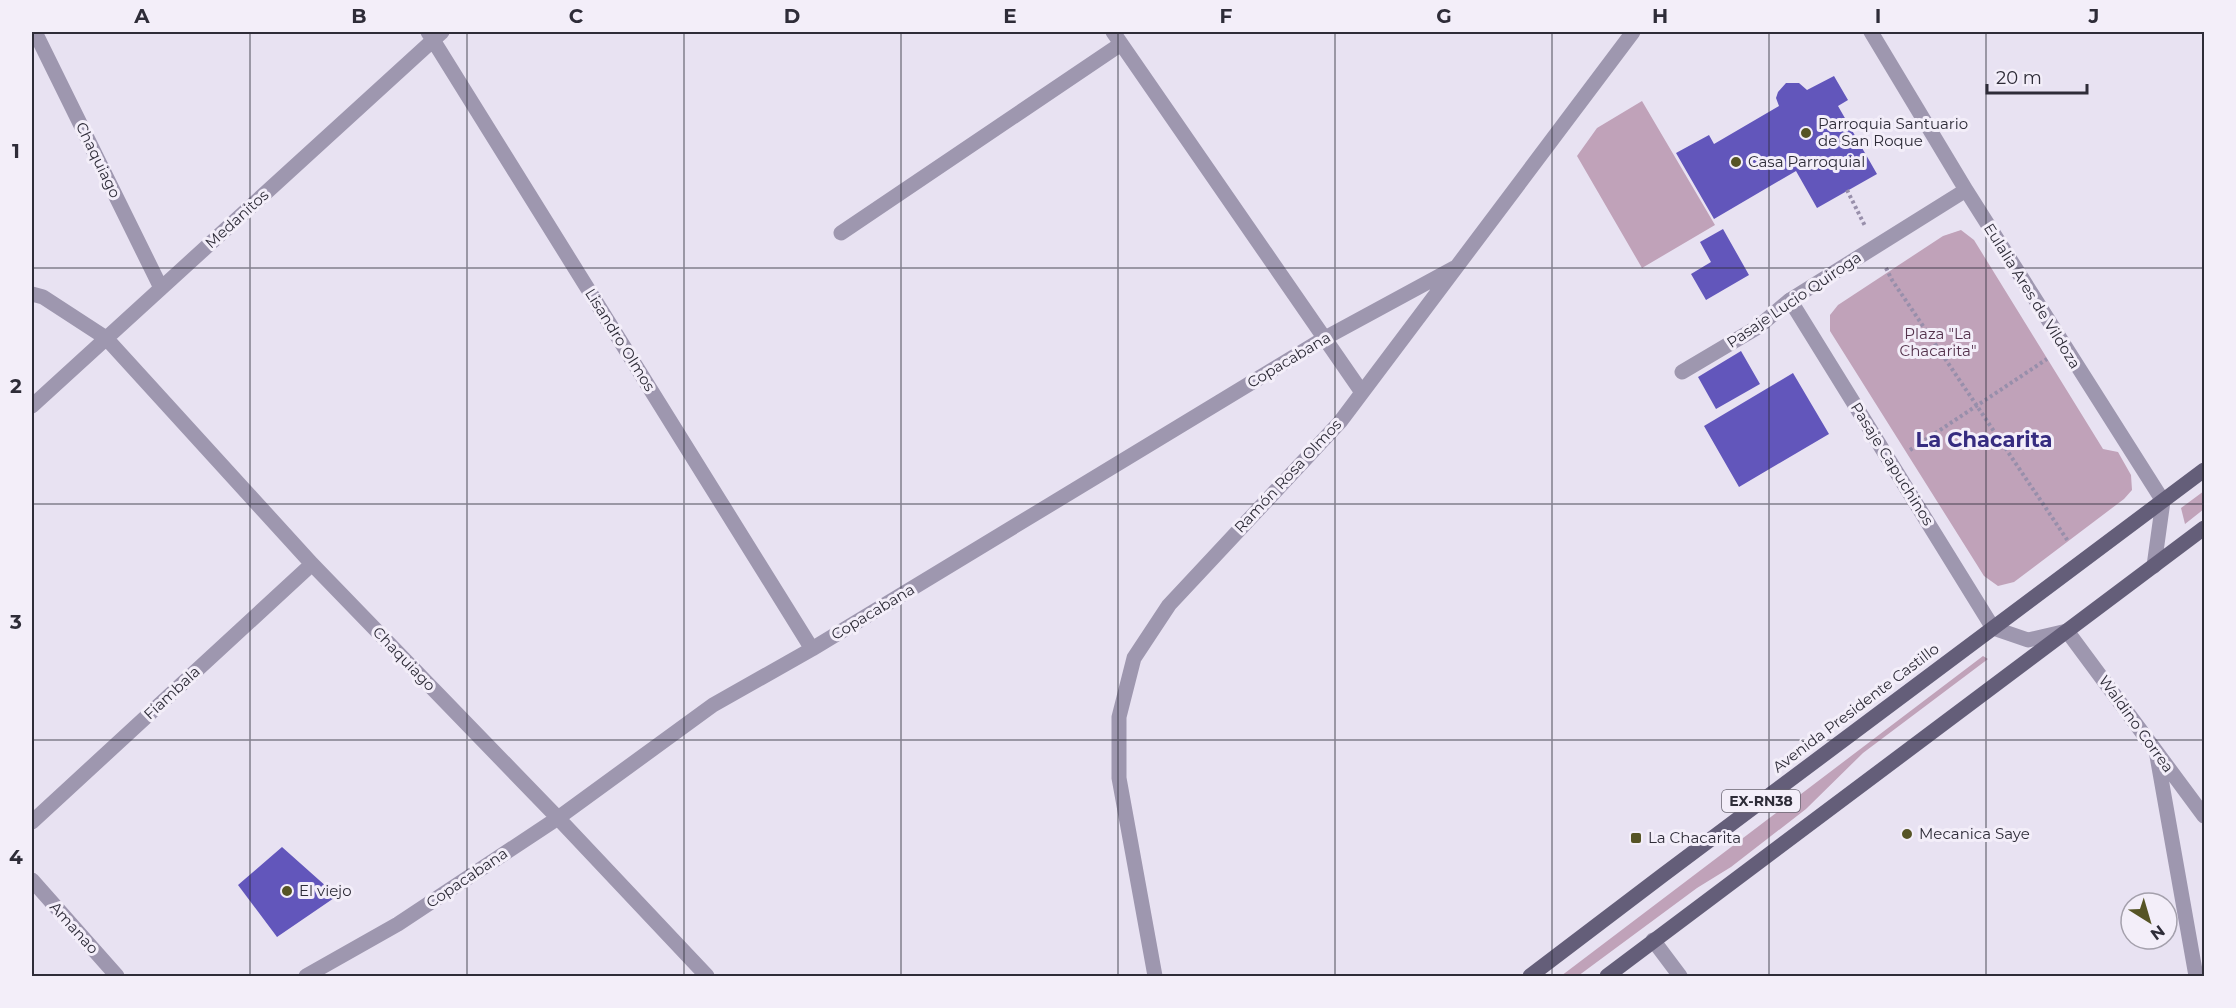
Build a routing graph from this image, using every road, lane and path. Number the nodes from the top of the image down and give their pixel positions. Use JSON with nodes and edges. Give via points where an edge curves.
{"nodes":[{"id":1,"x":35,"y":32,"type":"edge"},
{"id":2,"x":1633,"y":32,"type":"edge"},
{"id":3,"x":1871,"y":32,"type":"edge"},
{"id":4,"x":434,"y":34,"type":"edge"},
{"id":5,"x":1117,"y":38,"type":"edge"},
{"id":6,"x":1847,"y":190,"type":"dead end"},
{"id":7,"x":1966,"y":190,"type":"junction"},
{"id":8,"x":841,"y":233,"type":"dead end"},
{"id":9,"x":1875,"y":246,"type":"junction"},
{"id":10,"x":1454,"y":268,"type":"junction"},
{"id":11,"x":160,"y":288,"type":"junction"},
{"id":12,"x":32,"y":294,"type":"edge"},
{"id":13,"x":1790,"y":300,"type":"junction"},
{"id":14,"x":106,"y":338,"type":"junction"},
{"id":15,"x":1325,"y":338,"type":"junction"},
{"id":16,"x":2065,"y":347,"type":"junction"},
{"id":17,"x":1682,"y":372,"type":"dead end"},
{"id":18,"x":1361,"y":391,"type":"junction"},
{"id":19,"x":1977,"y":405,"type":"junction"},
{"id":20,"x":32,"y":406,"type":"edge"},
{"id":21,"x":1891,"y":463,"type":"junction"},
{"id":22,"x":2205,"y":470,"type":"edge"},
{"id":23,"x":2163,"y":501,"type":"junction"},
{"id":24,"x":2205,"y":528,"type":"edge"},
{"id":25,"x":2082,"y":562,"type":"junction"},
{"id":26,"x":312,"y":564,"type":"junction"},
{"id":27,"x":2154,"y":566,"type":"junction"},
{"id":28,"x":1993,"y":628,"type":"junction"},
{"id":29,"x":2067,"y":631,"type":"junction"},
{"id":30,"x":812,"y":649,"type":"junction"},
{"id":31,"x":2157,"y":753,"type":"junction"},
{"id":32,"x":2205,"y":816,"type":"edge"},
{"id":33,"x":558,"y":818,"type":"junction"},
{"id":34,"x":32,"y":822,"type":"edge"},
{"id":35,"x":32,"y":880,"type":"edge"},
{"id":36,"x":1653,"y":940,"type":"junction"},
{"id":37,"x":117,"y":976,"type":"edge"},
{"id":38,"x":306,"y":976,"type":"edge"},
{"id":39,"x":707,"y":976,"type":"edge"},
{"id":40,"x":1155,"y":976,"type":"edge"},
{"id":41,"x":1530,"y":976,"type":"edge"},
{"id":42,"x":1607,"y":976,"type":"edge"},
{"id":43,"x":1680,"y":976,"type":"edge"},
{"id":44,"x":2196,"y":976,"type":"edge"}],
"edges":[{"from":1,"to":11,"type":"street","name":"Chaquiago"},
{"from":2,"to":10,"type":"street","name":"Ramón Rosa Olmos"},
{"from":3,"to":7,"type":"street","name":"Eulalia Ares de Vildoza"},
{"from":4,"to":11,"type":"street","name":"Medanitos"},
{"from":4,"to":30,"type":"street","name":"Lisandro Olmos"},
{"from":5,"to":8,"type":"street"},
{"from":5,"to":15,"type":"street"},
{"from":6,"to":9,"type":"path"},
{"from":7,"to":9,"type":"street","name":"Pasaje Lucio Quiroga"},
{"from":7,"to":16,"type":"street","name":"Eulalia Ares de Vildoza"},
{"from":9,"to":13,"type":"street","name":"Pasaje Lucio Quiroga"},
{"from":9,"to":19,"type":"path","via":[[1892,280]]},
{"from":10,"to":15,"type":"street","name":"Copacabana"},
{"from":10,"to":18,"type":"street","name":"Ramón Rosa Olmos"},
{"from":11,"to":14,"type":"street","name":"Medanitos"},
{"from":12,"to":14,"type":"street","name":"Chaquiago","via":[[43,297]]},
{"from":13,"to":17,"type":"street","name":"Pasaje Lucio Quiroga","via":[[1758,327]]},
{"from":13,"to":21,"type":"street","name":"Pasaje Capuchinos"},
{"from":14,"to":20,"type":"street","name":"Medanitos"},
{"from":14,"to":26,"type":"street","name":"Chaquiago"},
{"from":15,"to":18,"type":"street"},
{"from":15,"to":30,"type":"street","name":"Copacabana"},
{"from":16,"to":19,"type":"path"},
{"from":16,"to":23,"type":"street","name":"Eulalia Ares de Vildoza"},
{"from":18,"to":40,"type":"street","name":"Ramón Rosa Olmos","via":[[1340,422],[1169,605],[1134,658],[1119,717],[1119,778]]},
{"from":19,"to":21,"type":"path"},
{"from":19,"to":25,"type":"path"},
{"from":21,"to":28,"type":"street","name":"Pasaje Capuchinos"},
{"from":22,"to":23,"type":"main road","name":"Avenida Presidente Castillo","number":"EX-RN38"},
{"from":23,"to":25,"type":"main road","name":"Avenida Presidente Castillo","number":"EX-RN38"},
{"from":23,"to":27,"type":"street"},
{"from":24,"to":27,"type":"main road","number":"EX-RN38"},
{"from":25,"to":28,"type":"main road","name":"Avenida Presidente Castillo","number":"EX-RN38"},
{"from":26,"to":33,"type":"street","name":"Chaquiago"},
{"from":26,"to":34,"type":"street","name":"Fiambala"},
{"from":27,"to":29,"type":"main road","number":"EX-RN38"},
{"from":28,"to":29,"type":"street","via":[[2028,640]]},
{"from":28,"to":41,"type":"main road","name":"Avenida Presidente Castillo","number":"EX-RN38"},
{"from":29,"to":31,"type":"street","name":"Waldino Correa"},
{"from":29,"to":36,"type":"main road","number":"EX-RN38"},
{"from":30,"to":33,"type":"street","name":"Copacabana","via":[[713,705]]},
{"from":31,"to":32,"type":"street","name":"Waldino Correa"},
{"from":31,"to":44,"type":"street"},
{"from":33,"to":38,"type":"street","name":"Copacabana","via":[[398,924]]},
{"from":33,"to":39,"type":"street","name":"Chaquiago"},
{"from":35,"to":37,"type":"street","name":"Amanao"},
{"from":36,"to":42,"type":"main road","number":"EX-RN38"},
{"from":36,"to":43,"type":"street"}]}
